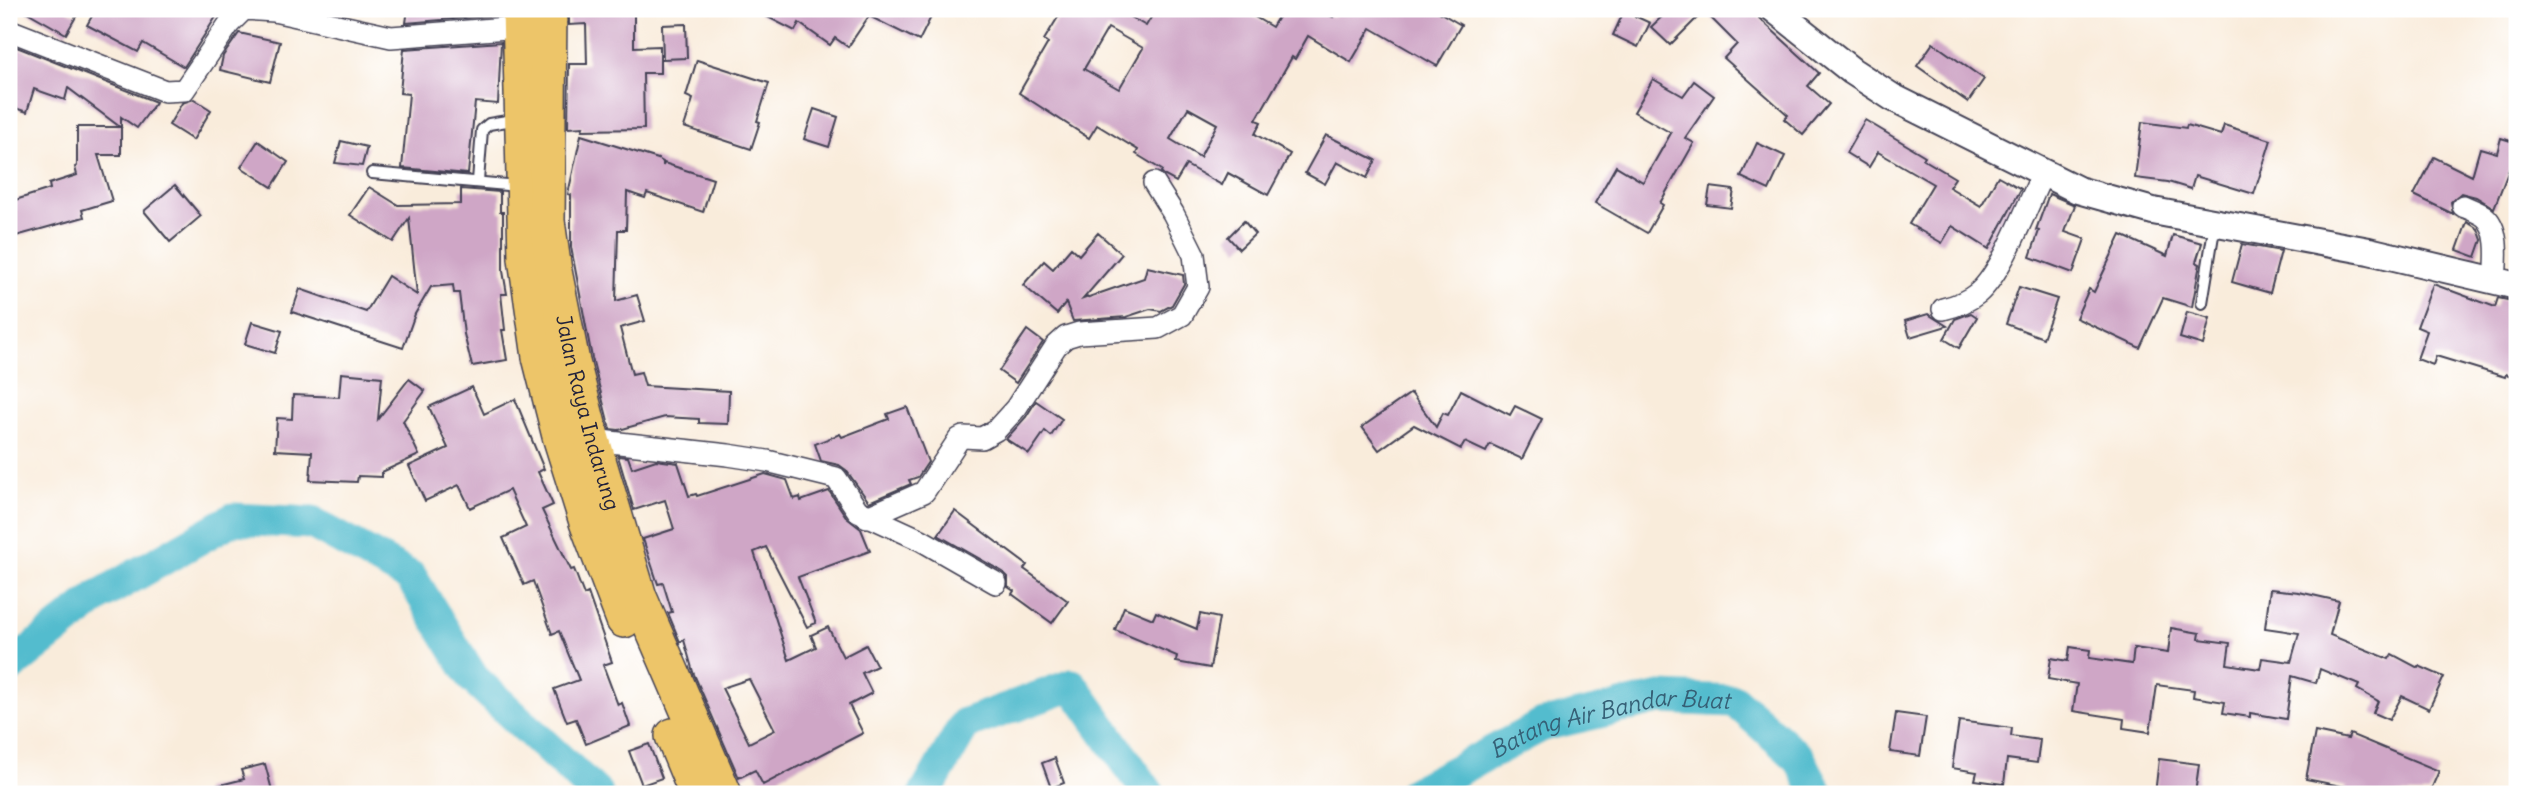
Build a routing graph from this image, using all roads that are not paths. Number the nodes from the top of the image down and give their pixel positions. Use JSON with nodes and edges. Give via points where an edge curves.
{"nodes":[{"id":1,"x":243,"y":9,"type":"edge"},
{"id":2,"x":549,"y":9,"type":"edge"},
{"id":3,"x":1774,"y":9,"type":"edge"},
{"id":4,"x":520,"y":18,"type":"edge"},
{"id":5,"x":9,"y":30,"type":"edge"},
{"id":6,"x":522,"y":119,"type":"junction"},
{"id":7,"x":372,"y":173,"type":"dead end"},
{"id":8,"x":2043,"y":173,"type":"junction"},
{"id":9,"x":478,"y":181,"type":"junction"},
{"id":10,"x":1154,"y":183,"type":"dead end"},
{"id":11,"x":524,"y":187,"type":"junction"},
{"id":12,"x":2463,"y":206,"type":"dead end"},
{"id":13,"x":2215,"y":223,"type":"junction"},
{"id":14,"x":2506,"y":284,"type":"edge"},
{"id":15,"x":2202,"y":303,"type":"dead end"},
{"id":16,"x":1943,"y":309,"type":"dead end"},
{"id":17,"x":576,"y":438,"type":"junction"},
{"id":18,"x":867,"y":517,"type":"junction"},
{"id":19,"x":996,"y":583,"type":"dead end"},
{"id":20,"x":697,"y":794,"type":"edge"},
{"id":21,"x":724,"y":794,"type":"edge"}],
"edges":[{"from":1,"to":4,"type":"street","via":[[274,11],[391,37]]},
{"from":1,"to":5,"type":"street","via":[[184,90],[174,92]]},
{"from":2,"to":17,"type":"highway","name":"Jalan Raya Indarung","via":[[547,221],[572,362]]},
{"from":3,"to":8,"type":"street","via":[[1892,97]]},
{"from":4,"to":6,"type":"highway","name":"Jalan Raya Indarung"},
{"from":6,"to":9,"type":"lane","via":[[489,124],[482,130]]},
{"from":6,"to":11,"type":"highway","name":"Jalan Raya Indarung"},
{"from":7,"to":9,"type":"lane"},
{"from":8,"to":13,"type":"street","via":[[2078,190]]},
{"from":8,"to":16,"type":"street","via":[[1994,276],[1964,303]]},
{"from":9,"to":11,"type":"lane"},
{"from":10,"to":18,"type":"street","via":[[1194,254],[1198,287],[1182,315],[1158,328],[1066,337],[996,430],[982,438],[959,439],[924,492]]},
{"from":11,"to":17,"type":"highway","name":"Jalan Raya Indarung","via":[[526,258],[540,357]]},
{"from":12,"to":14,"type":"street","via":[[2486,217]]},
{"from":13,"to":14,"type":"street","via":[[2369,251]]},
{"from":13,"to":15,"type":"lane"},
{"from":17,"to":18,"type":"street","via":[[767,461],[836,478],[852,505]]},
{"from":17,"to":20,"type":"highway","name":"Jalan Raya Indarung","via":[[587,522]]},
{"from":17,"to":21,"type":"highway","name":"Jalan Raya Indarung"},
{"from":18,"to":19,"type":"street","via":[[921,540]]}]}
